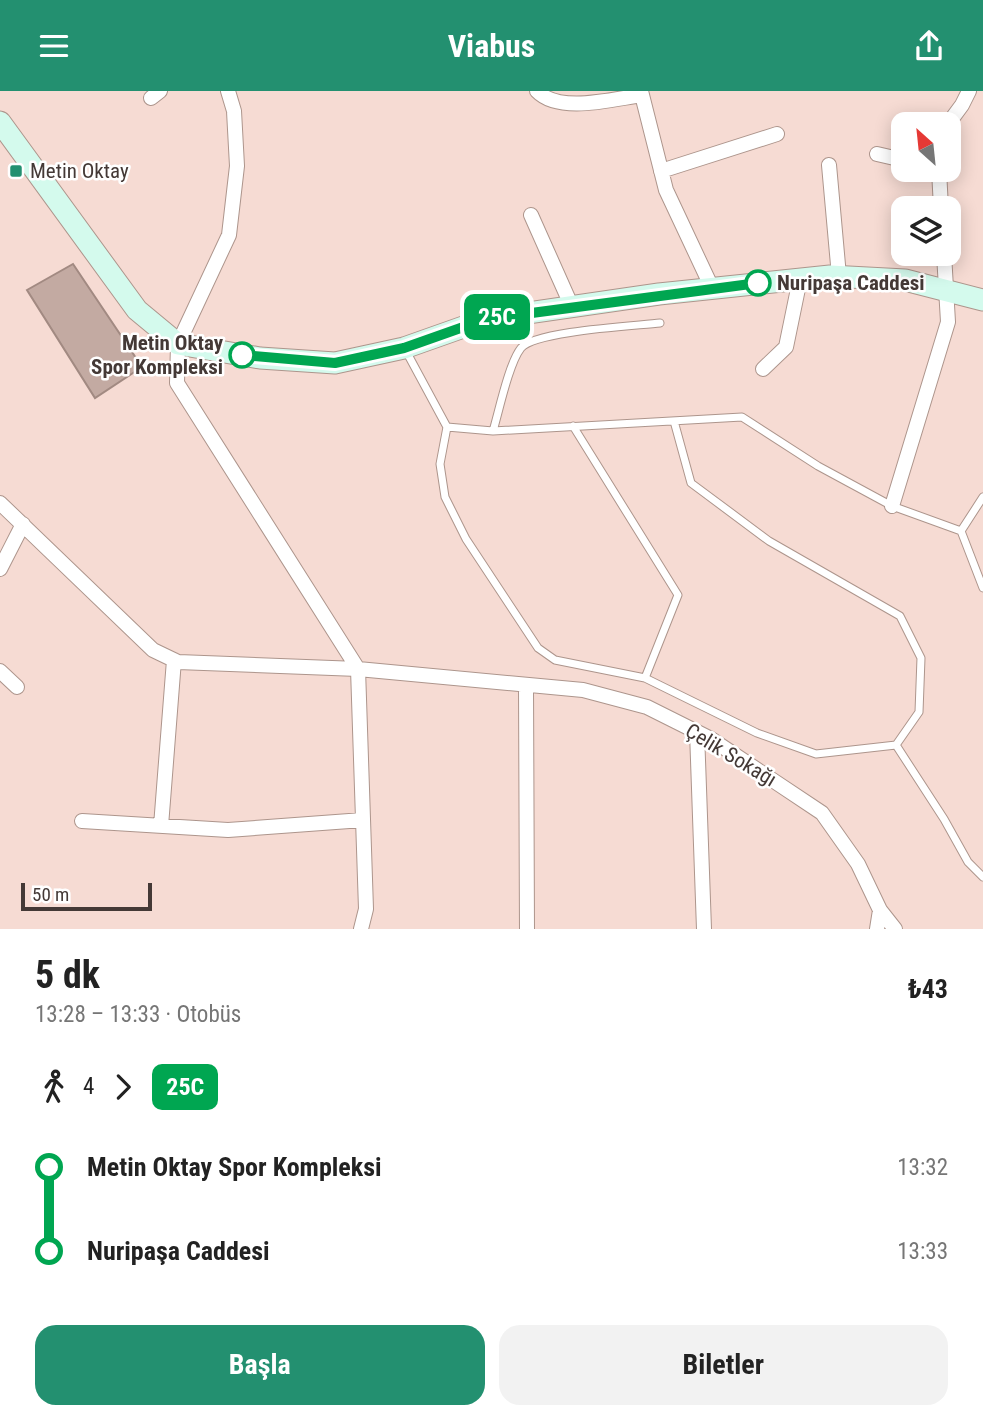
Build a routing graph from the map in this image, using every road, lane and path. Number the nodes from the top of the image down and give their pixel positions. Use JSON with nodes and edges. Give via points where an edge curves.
{"nodes":[{"id":1,"x":229,"y":91,"type":"edge"},
{"id":2,"x":537,"y":91,"type":"edge"},
{"id":3,"x":969,"y":91,"type":"edge"},
{"id":4,"x":642,"y":93,"type":"edge"},
{"id":5,"x":957,"y":112,"type":"edge"},
{"id":6,"x":0,"y":121,"type":"edge"},
{"id":7,"x":777,"y":134,"type":"dead end"},
{"id":8,"x":877,"y":154,"type":"dead end"},
{"id":9,"x":891,"y":157,"type":"edge"},
{"id":10,"x":830,"y":165,"type":"dead end"},
{"id":11,"x":661,"y":171,"type":"junction"},
{"id":12,"x":531,"y":215,"type":"dead end"},
{"id":13,"x":945,"y":266,"type":"edge"},
{"id":14,"x":839,"y":276,"type":"junction"},
{"id":15,"x":800,"y":279,"type":"junction"},
{"id":16,"x":712,"y":288,"type":"junction"},
{"id":17,"x":947,"y":290,"type":"junction"},
{"id":18,"x":983,"y":300,"type":"edge"},
{"id":19,"x":572,"y":307,"type":"junction"},
{"id":20,"x":660,"y":323,"type":"dead end"},
{"id":21,"x":178,"y":344,"type":"junction"},
{"id":22,"x":404,"y":348,"type":"junction"},
{"id":23,"x":763,"y":369,"type":"dead end"},
{"id":24,"x":674,"y":421,"type":"junction"},
{"id":25,"x":573,"y":426,"type":"junction"},
{"id":26,"x":447,"y":427,"type":"junction"},
{"id":27,"x":493,"y":431,"type":"junction"},
{"id":28,"x":983,"y":496,"type":"edge"},
{"id":29,"x":0,"y":503,"type":"edge"},
{"id":30,"x":892,"y":506,"type":"junction"},
{"id":31,"x":23,"y":524,"type":"junction"},
{"id":32,"x":961,"y":531,"type":"junction"},
{"id":33,"x":0,"y":569,"type":"edge"},
{"id":34,"x":983,"y":588,"type":"edge"},
{"id":35,"x":174,"y":660,"type":"junction"},
{"id":36,"x":358,"y":669,"type":"junction"},
{"id":37,"x":0,"y":671,"type":"edge"},
{"id":38,"x":645,"y":678,"type":"junction"},
{"id":39,"x":526,"y":685,"type":"junction"},
{"id":40,"x":17,"y":687,"type":"dead end"},
{"id":41,"x":697,"y":732,"type":"junction"},
{"id":42,"x":896,"y":745,"type":"junction"},
{"id":43,"x":363,"y":820,"type":"junction"},
{"id":44,"x":82,"y":821,"type":"dead end"},
{"id":45,"x":161,"y":826,"type":"junction"},
{"id":46,"x":983,"y":877,"type":"edge"},
{"id":47,"x":880,"y":910,"type":"junction"},
{"id":48,"x":361,"y":929,"type":"edge"},
{"id":49,"x":527,"y":929,"type":"edge"},
{"id":50,"x":704,"y":929,"type":"edge"},
{"id":51,"x":877,"y":929,"type":"edge"},
{"id":52,"x":895,"y":929,"type":"edge"}],
"edges":[{"from":1,"to":21,"type":"street","via":[[237,166],[229,235]]},
{"from":2,"to":4,"type":"street","via":[[550,101],[570,104]]},
{"from":3,"to":5,"type":"street"},
{"from":4,"to":11,"type":"street"},
{"from":6,"to":21,"type":"street","via":[[137,310]]},
{"from":7,"to":11,"type":"street"},
{"from":8,"to":9,"type":"street"},
{"from":10,"to":14,"type":"street"},
{"from":11,"to":16,"type":"street"},
{"from":12,"to":19,"type":"street"},
{"from":13,"to":17,"type":"street"},
{"from":14,"to":15,"type":"street"},
{"from":14,"to":17,"type":"street","via":[[905,280]]},
{"from":15,"to":16,"type":"street"},
{"from":15,"to":23,"type":"street","via":[[786,348]]},
{"from":16,"to":19,"type":"street"},
{"from":17,"to":18,"type":"street"},
{"from":17,"to":30,"type":"street","via":[[948,322]]},
{"from":19,"to":22,"type":"street","via":[[486,319]]},
{"from":20,"to":27,"type":"lane","via":[[527,342],[516,357]]},
{"from":21,"to":22,"type":"street","via":[[260,358],[335,363]]},
{"from":21,"to":36,"type":"street","via":[[177,383]]},
{"from":22,"to":26,"type":"lane"},
{"from":24,"to":25,"type":"lane"},
{"from":24,"to":30,"type":"lane","via":[[742,417]]},
{"from":24,"to":42,"type":"lane","via":[[691,483],[769,541],[900,615],[921,657],[919,712]]},
{"from":25,"to":27,"type":"lane"},
{"from":25,"to":38,"type":"lane","via":[[678,595]]},
{"from":26,"to":27,"type":"lane"},
{"from":26,"to":38,"type":"lane","via":[[440,464],[445,497],[466,539],[538,648],[555,660]]},
{"from":28,"to":32,"type":"lane"},
{"from":29,"to":31,"type":"street"},
{"from":30,"to":32,"type":"lane"},
{"from":31,"to":33,"type":"street"},
{"from":31,"to":35,"type":"street","via":[[153,650]]},
{"from":32,"to":34,"type":"lane"},
{"from":35,"to":36,"type":"street","name":"Çelik Sokağı"},
{"from":35,"to":45,"type":"street"},
{"from":36,"to":39,"type":"street","name":"Çelik Sokağı"},
{"from":36,"to":43,"type":"street"},
{"from":37,"to":40,"type":"street"},
{"from":38,"to":42,"type":"lane","via":[[757,733],[816,754]]},
{"from":39,"to":41,"type":"street","name":"Çelik Sokağı","via":[[583,690],[647,707]]},
{"from":39,"to":49,"type":"street"},
{"from":41,"to":47,"type":"street","name":"Çelik Sokağı","via":[[822,813],[858,864]]},
{"from":41,"to":50,"type":"street"},
{"from":42,"to":46,"type":"lane","via":[[968,862]]},
{"from":43,"to":45,"type":"street","via":[[228,830]]},
{"from":43,"to":48,"type":"street","via":[[366,909]]},
{"from":44,"to":45,"type":"street"},
{"from":47,"to":51,"type":"street"},
{"from":47,"to":52,"type":"street","name":"Çelik Sokağı"}]}
